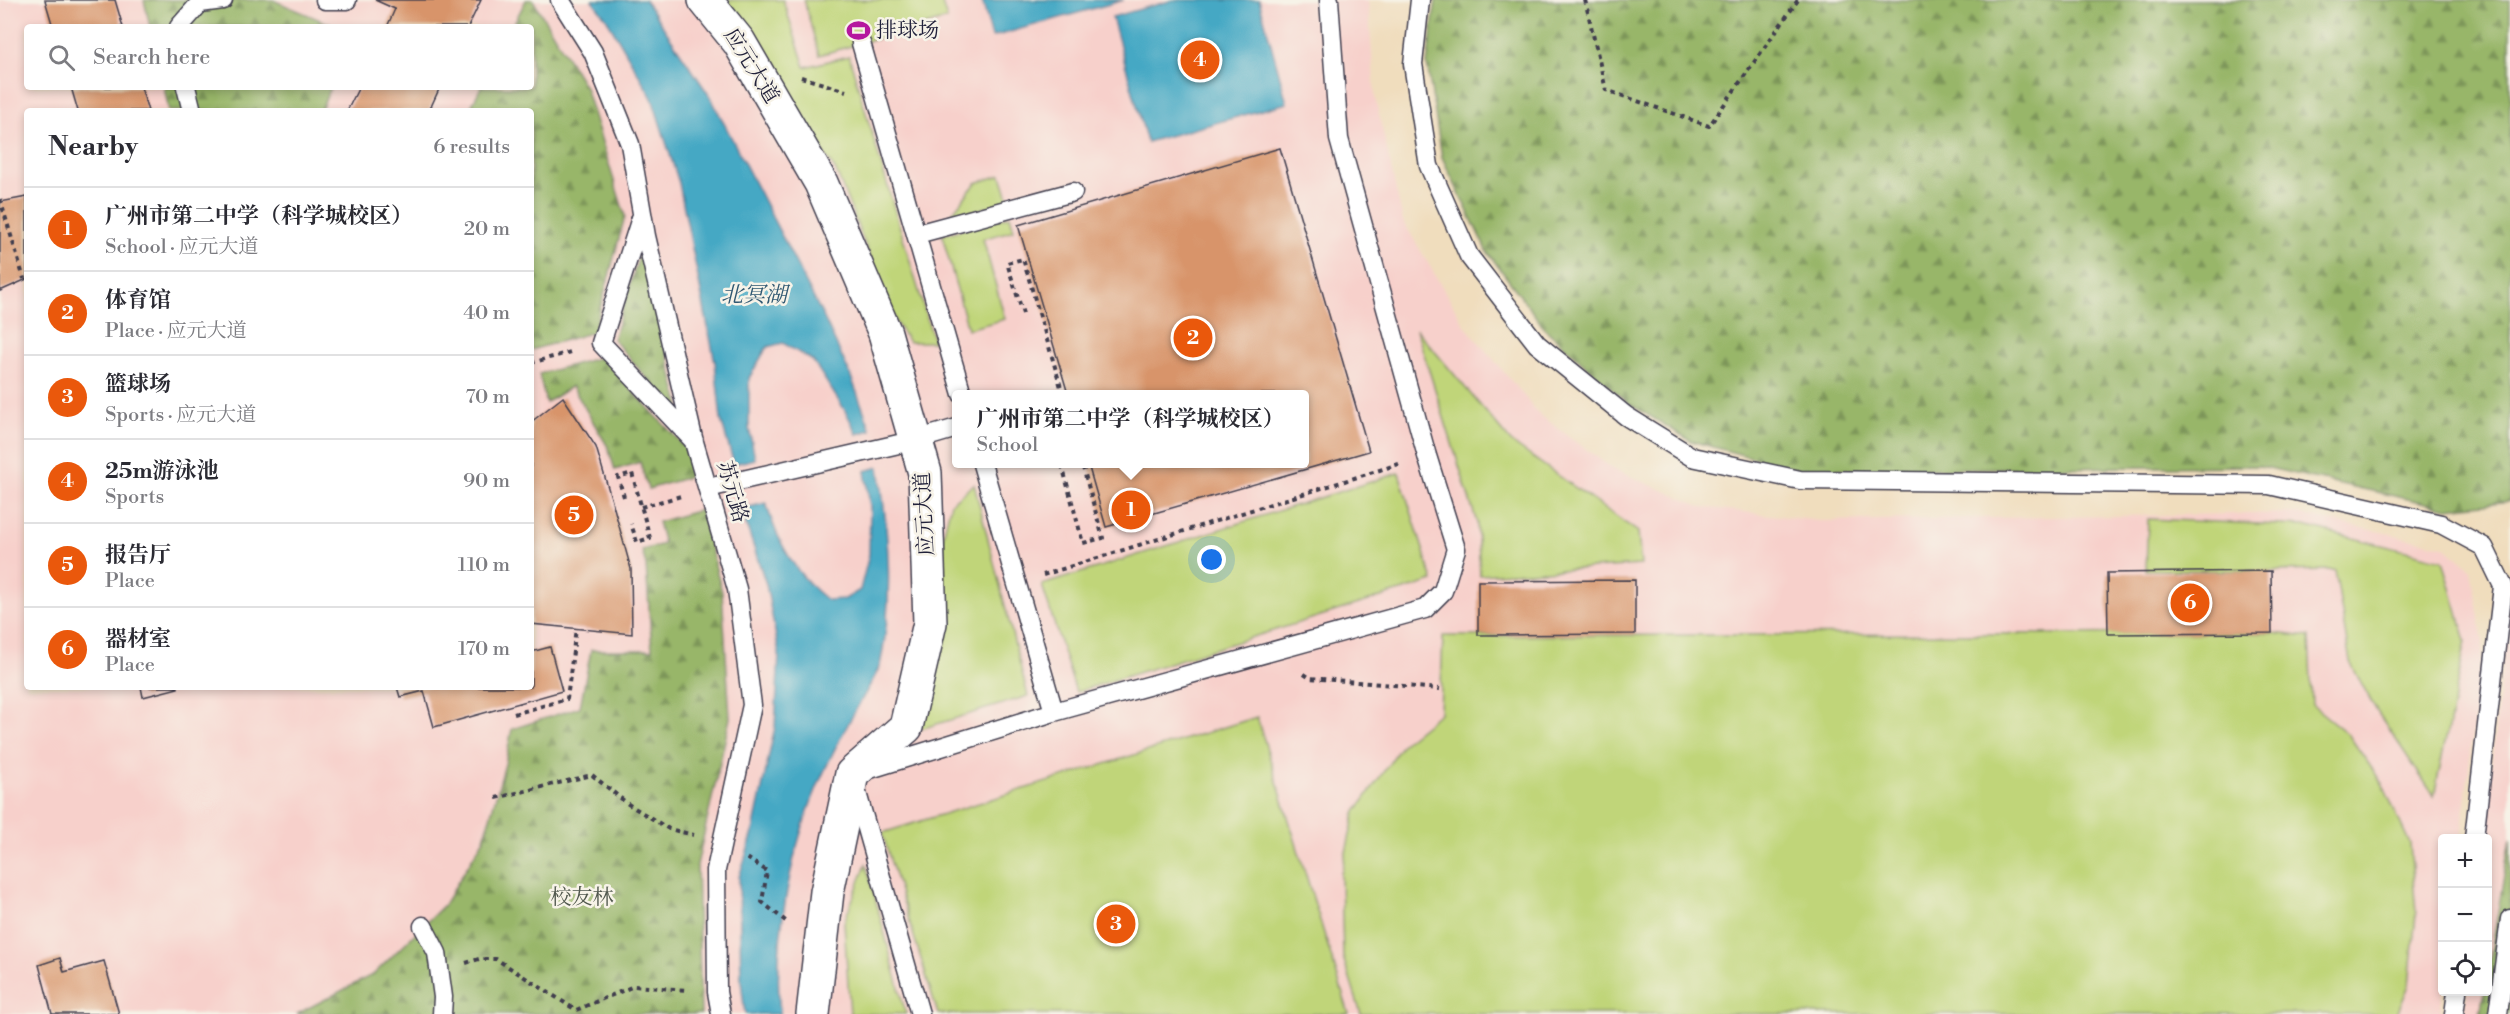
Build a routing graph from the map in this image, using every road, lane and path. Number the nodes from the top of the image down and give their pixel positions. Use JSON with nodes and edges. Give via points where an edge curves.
{"nodes":[{"id":1,"x":223,"y":0,"type":"edge"},
{"id":2,"x":325,"y":0,"type":"edge"},
{"id":3,"x":347,"y":0,"type":"edge"},
{"id":4,"x":560,"y":0,"type":"edge"},
{"id":5,"x":705,"y":0,"type":"edge"},
{"id":6,"x":1329,"y":0,"type":"edge"},
{"id":7,"x":1419,"y":0,"type":"edge"},
{"id":8,"x":1585,"y":0,"type":"edge"},
{"id":9,"x":1798,"y":0,"type":"edge"},
{"id":10,"x":182,"y":24,"type":"edge"},
{"id":11,"x":861,"y":43,"type":"dead end"},
{"id":12,"x":750,"y":61,"type":"junction"},
{"id":13,"x":187,"y":90,"type":"edge"},
{"id":14,"x":878,"y":101,"type":"junction"},
{"id":15,"x":191,"y":108,"type":"edge"},
{"id":16,"x":1073,"y":192,"type":"dead end"},
{"id":17,"x":0,"y":199,"type":"edge"},
{"id":18,"x":642,"y":213,"type":"junction"},
{"id":19,"x":917,"y":234,"type":"junction"},
{"id":20,"x":24,"y":279,"type":"dead end"},
{"id":21,"x":1023,"y":314,"type":"dead end"},
{"id":22,"x":601,"y":343,"type":"junction"},
{"id":23,"x":534,"y":362,"type":"edge"},
{"id":24,"x":961,"y":390,"type":"edge"},
{"id":25,"x":1062,"y":390,"type":"edge"},
{"id":26,"x":952,"y":429,"type":"edge"},
{"id":27,"x":916,"y":440,"type":"junction"},
{"id":28,"x":694,"y":442,"type":"junction"},
{"id":29,"x":1427,"y":456,"type":"junction"},
{"id":30,"x":983,"y":468,"type":"edge"},
{"id":31,"x":1063,"y":468,"type":"edge"},
{"id":32,"x":1083,"y":468,"type":"edge"},
{"id":33,"x":708,"y":488,"type":"junction"},
{"id":34,"x":624,"y":497,"type":"dead end"},
{"id":35,"x":641,"y":507,"type":"junction"},
{"id":36,"x":631,"y":524,"type":"dead end"},
{"id":37,"x":1016,"y":584,"type":"junction"},
{"id":38,"x":576,"y":628,"type":"dead end"},
{"id":39,"x":1267,"y":653,"type":"junction"},
{"id":40,"x":1440,"y":689,"type":"dead end"},
{"id":41,"x":1054,"y":712,"type":"junction"},
{"id":42,"x":514,"y":714,"type":"dead end"},
{"id":43,"x":852,"y":774,"type":"junction"},
{"id":44,"x":496,"y":798,"type":"dead end"},
{"id":45,"x":2474,"y":834,"type":"edge"},
{"id":46,"x":723,"y":842,"type":"junction"},
{"id":47,"x":2510,"y":919,"type":"edge"},
{"id":48,"x":423,"y":926,"type":"dead end"},
{"id":49,"x":823,"y":929,"type":"junction"},
{"id":50,"x":440,"y":972,"type":"junction"},
{"id":51,"x":717,"y":992,"type":"junction"},
{"id":52,"x":2456,"y":996,"type":"edge"},
{"id":53,"x":576,"y":1012,"type":"edge"},
{"id":54,"x":442,"y":1014,"type":"edge"},
{"id":55,"x":721,"y":1014,"type":"edge"},
{"id":56,"x":813,"y":1014,"type":"edge"},
{"id":57,"x":920,"y":1014,"type":"edge"},
{"id":58,"x":2454,"y":1014,"type":"edge"},
{"id":59,"x":2498,"y":1014,"type":"edge"}],
"edges":[{"from":1,"to":10,"type":"lane","via":[[200,3]]},
{"from":2,"to":3,"type":"lane"},
{"from":4,"to":18,"type":"lane","name":"苏元路","via":[[593,52],[630,144]]},
{"from":5,"to":12,"type":"street","name":"应元大道"},
{"from":6,"to":29,"type":"lane","via":[[1339,140]]},
{"from":7,"to":45,"type":"lane","via":[[1413,64],[1430,166],[1468,256],[1537,344],[1626,416],[1692,457],[1800,480],[2269,485],[2441,524],[2484,547],[2503,586]]},
{"from":8,"to":9,"type":"path","via":[[1606,90],[1708,126]]},
{"from":11,"to":14,"type":"lane"},
{"from":12,"to":14,"type":"path"},
{"from":12,"to":27,"type":"street","name":"应元大道","via":[[821,183],[885,333]]},
{"from":13,"to":15,"type":"lane"},
{"from":14,"to":19,"type":"lane"},
{"from":16,"to":19,"type":"lane"},
{"from":17,"to":20,"type":"path"},
{"from":18,"to":22,"type":"lane"},
{"from":18,"to":28,"type":"lane","name":"苏元路"},
{"from":19,"to":24,"type":"lane"},
{"from":21,"to":25,"type":"path","via":[[1007,263],[1023,259]]},
{"from":22,"to":23,"type":"path"},
{"from":22,"to":28,"type":"lane"},
{"from":26,"to":27,"type":"lane"},
{"from":27,"to":33,"type":"lane"},
{"from":27,"to":43,"type":"street","name":"应元大道","via":[[925,473],[930,623],[906,727]]},
{"from":28,"to":33,"type":"lane","name":"苏元路"},
{"from":29,"to":37,"type":"path"},
{"from":29,"to":39,"type":"lane","via":[[1456,549],[1443,591],[1425,609]]},
{"from":30,"to":37,"type":"lane"},
{"from":31,"to":32,"type":"path","via":[[1083,543],[1103,538]]},
{"from":33,"to":35,"type":"path"},
{"from":33,"to":46,"type":"lane","name":"苏元路","via":[[737,589],[752,705]]},
{"from":34,"to":35,"type":"path","via":[[618,477],[632,473]]},
{"from":35,"to":36,"type":"path","via":[[650,538],[637,542]]},
{"from":37,"to":41,"type":"lane"},
{"from":38,"to":42,"type":"path","via":[[567,699]]},
{"from":39,"to":40,"type":"path","via":[[1310,678]]},
{"from":39,"to":41,"type":"lane"},
{"from":41,"to":43,"type":"lane"},
{"from":43,"to":49,"type":"street"},
{"from":43,"to":57,"type":"lane"},
{"from":44,"to":46,"type":"path","via":[[592,775],[628,804],[669,829]]},
{"from":46,"to":49,"type":"path","via":[[767,871],[762,902],[801,933]]},
{"from":46,"to":51,"type":"lane","name":"苏元路","via":[[716,870]]},
{"from":47,"to":59,"type":"lane"},
{"from":48,"to":50,"type":"lane","via":[[437,953]]},
{"from":49,"to":56,"type":"street"},
{"from":50,"to":53,"type":"path","via":[[478,959],[496,959]]},
{"from":50,"to":54,"type":"lane"},
{"from":51,"to":53,"type":"path","via":[[634,986]]},
{"from":51,"to":55,"type":"lane","name":"苏元路"},
{"from":52,"to":58,"type":"lane"}]}
